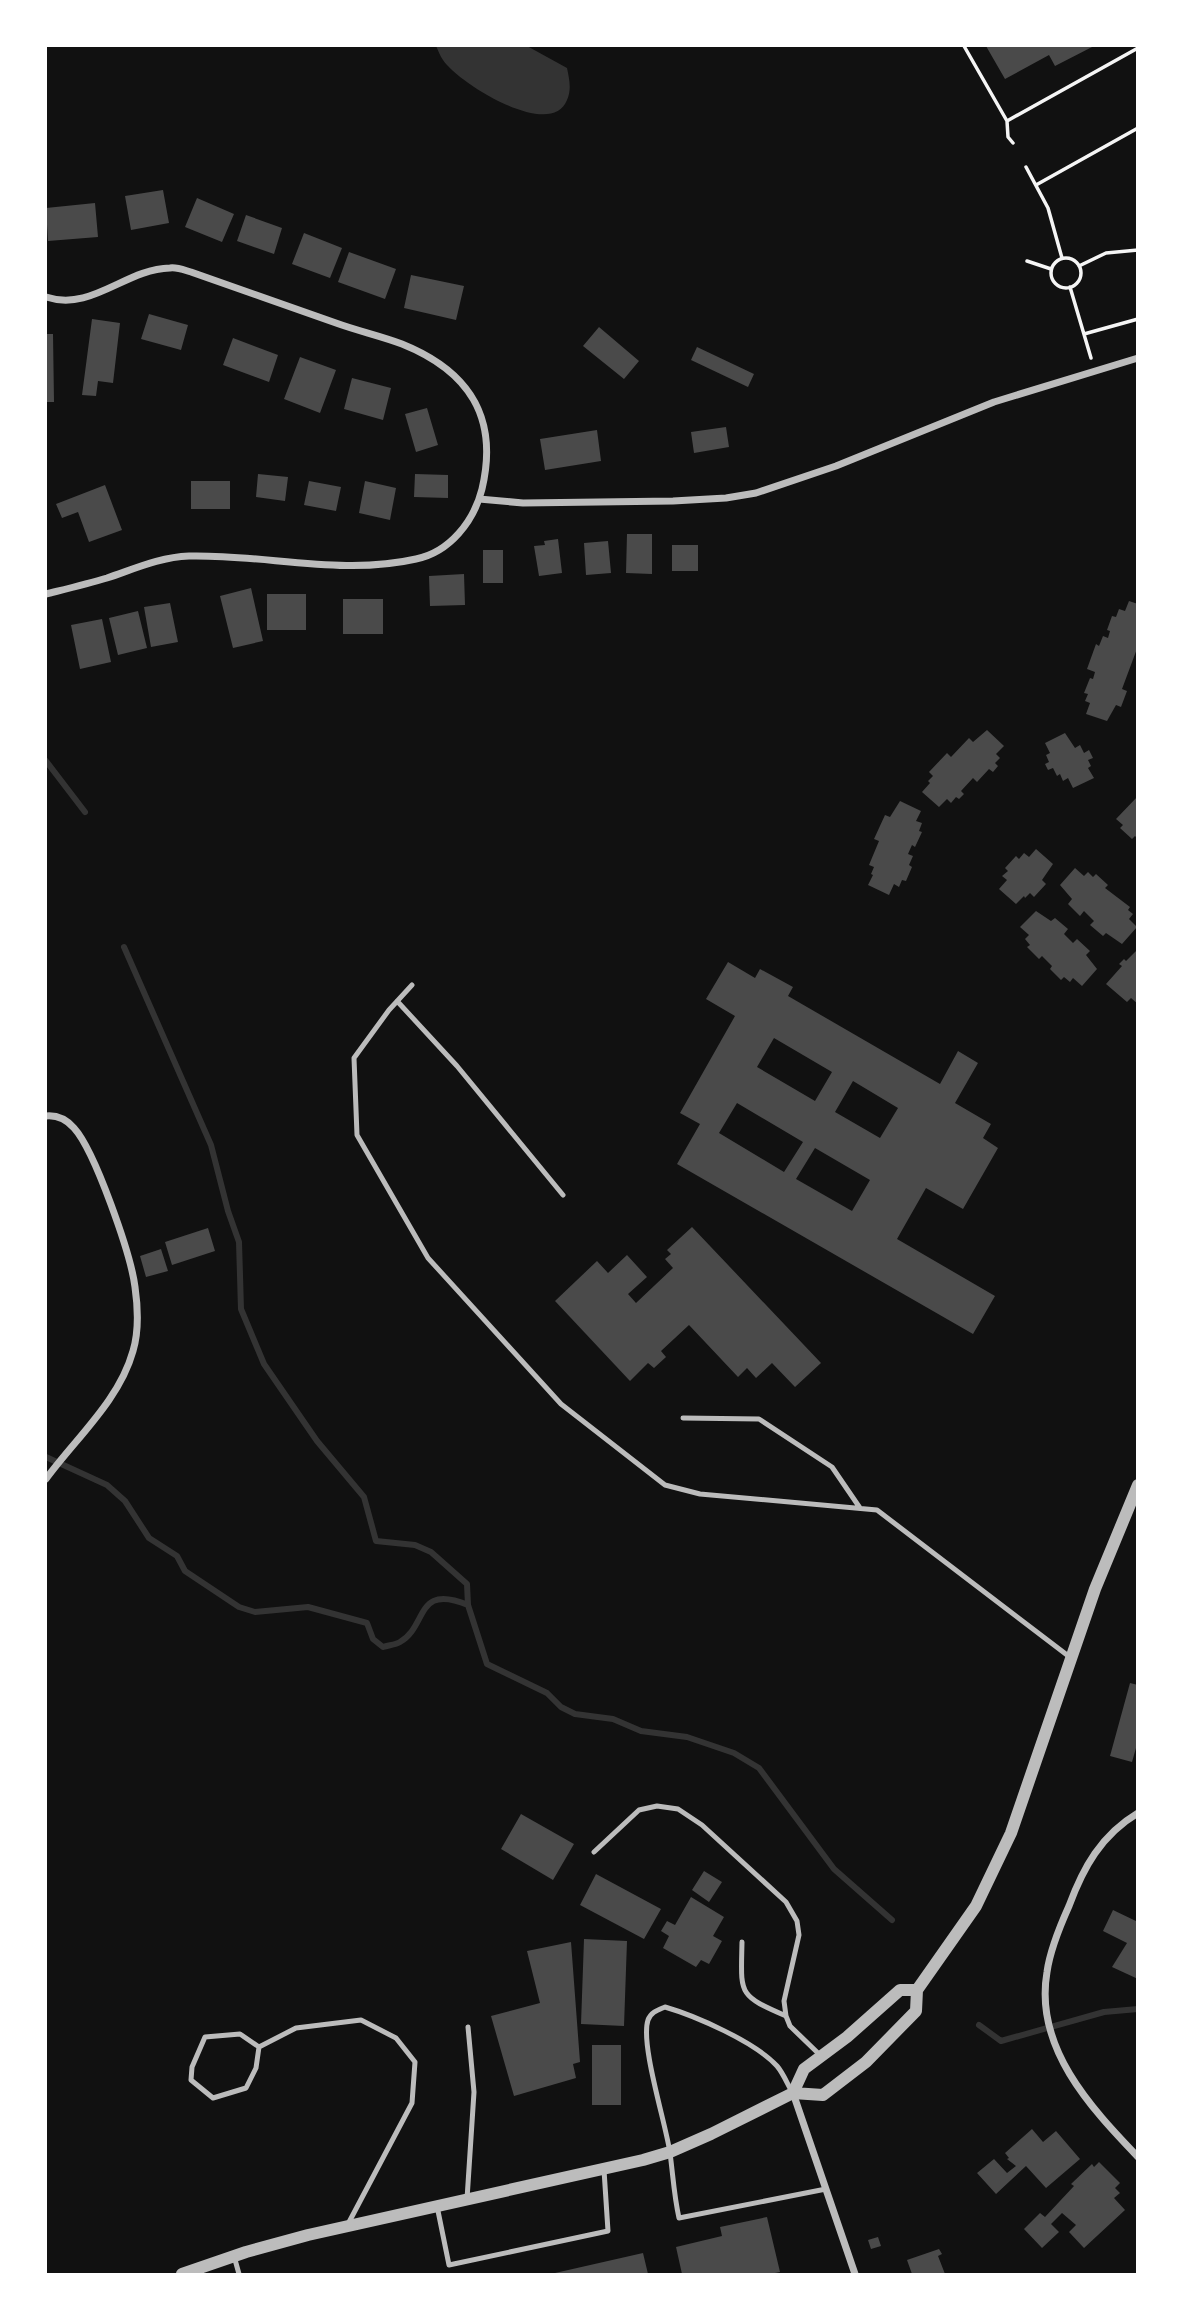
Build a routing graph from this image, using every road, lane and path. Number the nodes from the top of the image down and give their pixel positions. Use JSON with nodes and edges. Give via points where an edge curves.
{"nodes":[{"id":1,"x":964,"y":46,"type":"edge"},
{"id":2,"x":1138,"y":48,"type":"edge"},
{"id":3,"x":1007,"y":121,"type":"junction"},
{"id":4,"x":1138,"y":128,"type":"edge"},
{"id":5,"x":1013,"y":143,"type":"dead end"},
{"id":6,"x":1026,"y":167,"type":"dead end"},
{"id":7,"x":1036,"y":185,"type":"junction"},
{"id":8,"x":1138,"y":250,"type":"edge"},
{"id":9,"x":1062,"y":258,"type":"junction"},
{"id":10,"x":1027,"y":261,"type":"dead end"},
{"id":11,"x":1079,"y":266,"type":"junction"},
{"id":12,"x":1051,"y":269,"type":"junction"},
{"id":13,"x":1069,"y":287,"type":"junction"},
{"id":14,"x":46,"y":298,"type":"edge"},
{"id":15,"x":1138,"y":319,"type":"edge"},
{"id":16,"x":1084,"y":334,"type":"junction"},
{"id":17,"x":1138,"y":358,"type":"edge"},
{"id":18,"x":1095,"y":370,"type":"junction"},
{"id":19,"x":479,"y":499,"type":"junction"},
{"id":20,"x":46,"y":594,"type":"edge"},
{"id":21,"x":412,"y":985,"type":"dead end"},
{"id":22,"x":397,"y":1002,"type":"junction"},
{"id":23,"x":46,"y":1115,"type":"edge"},
{"id":24,"x":563,"y":1195,"type":"dead end"},
{"id":25,"x":683,"y":1418,"type":"dead end"},
{"id":26,"x":46,"y":1479,"type":"edge"},
{"id":27,"x":1138,"y":1485,"type":"edge"},
{"id":28,"x":860,"y":1508,"type":"junction"},
{"id":29,"x":1071,"y":1658,"type":"junction"},
{"id":30,"x":1138,"y":1813,"type":"edge"},
{"id":31,"x":594,"y":1852,"type":"dead end"},
{"id":32,"x":742,"y":1942,"type":"dead end"},
{"id":33,"x":916,"y":1990,"type":"junction"},
{"id":34,"x":786,"y":2017,"type":"junction"},
{"id":35,"x":468,"y":2027,"type":"dead end"},
{"id":36,"x":259,"y":2047,"type":"junction"},
{"id":37,"x":821,"y":2056,"type":"junction"},
{"id":38,"x":793,"y":2093,"type":"junction"},
{"id":39,"x":670,"y":2152,"type":"junction"},
{"id":40,"x":1138,"y":2157,"type":"edge"},
{"id":41,"x":604,"y":2170,"type":"junction"},
{"id":42,"x":826,"y":2189,"type":"junction"},
{"id":43,"x":467,"y":2201,"type":"junction"},
{"id":44,"x":437,"y":2206,"type":"junction"},
{"id":45,"x":346,"y":2227,"type":"junction"},
{"id":46,"x":234,"y":2256,"type":"junction"},
{"id":47,"x":182,"y":2274,"type":"edge"},
{"id":48,"x":239,"y":2274,"type":"edge"},
{"id":49,"x":855,"y":2274,"type":"edge"}],
"edges":[{"from":1,"to":3,"type":"path"},
{"from":2,"to":3,"type":"path"},
{"from":3,"to":5,"type":"path"},
{"from":4,"to":7,"type":"path"},
{"from":6,"to":7,"type":"path"},
{"from":7,"to":9,"type":"path","via":[[1048,208]]},
{"from":8,"to":11,"type":"path","via":[[1106,253]]},
{"from":9,"to":11,"type":"path"},
{"from":9,"to":12,"type":"path"},
{"from":10,"to":12,"type":"path"},
{"from":11,"to":13,"type":"path","via":[[1080,279]]},
{"from":12,"to":13,"type":"path","via":[[1055,283]]},
{"from":13,"to":16,"type":"path"},
{"from":14,"to":19,"type":"street","via":[[88,298],[141,274],[172,267],[424,354],[460,379],[482,418],[487,466]]},
{"from":15,"to":16,"type":"path"},
{"from":16,"to":18,"type":"path"},
{"from":17,"to":18,"type":"street"},
{"from":18,"to":19,"type":"street","via":[[994,401],[836,466],[756,493],[673,501],[523,503]]},
{"from":19,"to":20,"type":"street","via":[[457,536],[417,559],[365,565],[185,556]]},
{"from":21,"to":22,"type":"lane"},
{"from":22,"to":24,"type":"lane","via":[[457,1066]]},
{"from":22,"to":28,"type":"lane","via":[[354,1058],[357,1135],[428,1258],[561,1404],[664,1485],[700,1494]]},
{"from":23,"to":26,"type":"street","via":[[58,1116],[73,1127],[87,1148],[127,1254],[138,1319],[134,1347],[120,1381],[103,1410]]},
{"from":25,"to":28,"type":"lane","via":[[759,1419],[832,1467]]},
{"from":27,"to":29,"type":"street"},
{"from":28,"to":29,"type":"lane","via":[[877,1510]]},
{"from":29,"to":33,"type":"street","via":[[995,1870],[976,1906]]},
{"from":30,"to":40,"type":"street","via":[[1099,1847],[1077,1883],[1047,1971],[1046,2016],[1063,2061],[1092,2109]]},
{"from":31,"to":34,"type":"lane","via":[[639,1810],[657,1806],[678,1809],[702,1825],[786,1902],[797,1921],[799,1935],[784,2001]]},
{"from":32,"to":34,"type":"lane","via":[[741,1987],[747,1997]]},
{"from":33,"to":37,"type":"street","via":[[901,1990]]},
{"from":33,"to":38,"type":"street","via":[[916,2011],[866,2062],[822,2095]]},
{"from":34,"to":37,"type":"lane"},
{"from":35,"to":43,"type":"lane","via":[[474,2092]]},
{"from":36,"to":36,"type":"lane","via":[[240,2034],[205,2037],[191,2080],[213,2098],[246,2088]]},
{"from":36,"to":45,"type":"lane","via":[[296,2028],[361,2020],[396,2038],[415,2062],[412,2104]]},
{"from":37,"to":38,"type":"street","via":[[804,2069]]},
{"from":38,"to":39,"type":"street"},
{"from":38,"to":39,"type":"lane","via":[[777,2066],[731,2034],[665,2007],[654,2012],[648,2019],[647,2043]]},
{"from":38,"to":42,"type":"street"},
{"from":39,"to":41,"type":"street"},
{"from":39,"to":42,"type":"lane","via":[[679,2218]]},
{"from":41,"to":43,"type":"street"},
{"from":41,"to":44,"type":"lane","via":[[608,2231],[449,2265]]},
{"from":42,"to":49,"type":"street"},
{"from":43,"to":44,"type":"street"},
{"from":44,"to":45,"type":"street"},
{"from":45,"to":46,"type":"street"},
{"from":46,"to":47,"type":"street"},
{"from":46,"to":48,"type":"lane"}]}
